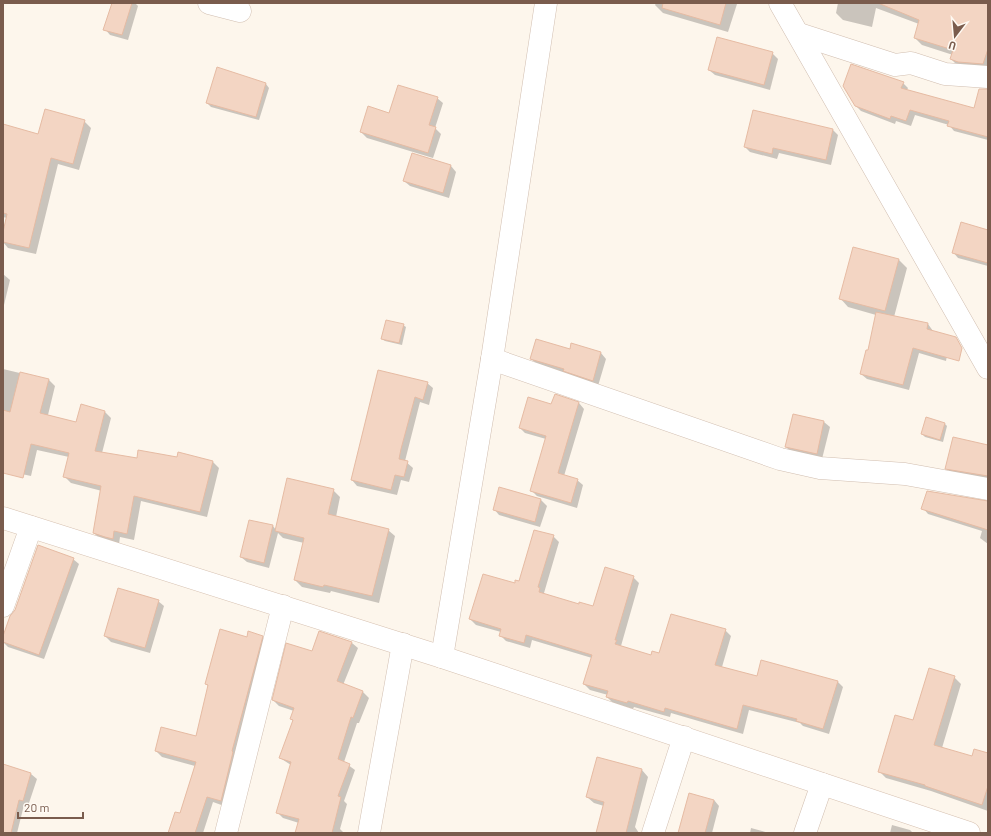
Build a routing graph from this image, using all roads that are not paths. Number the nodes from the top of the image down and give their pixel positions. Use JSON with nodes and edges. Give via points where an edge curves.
{"nodes":[{"id":1,"x":209,"y":3,"type":"edge"},
{"id":2,"x":546,"y":3,"type":"edge"},
{"id":3,"x":780,"y":3,"type":"edge"},
{"id":4,"x":240,"y":11,"type":"dead end"},
{"id":5,"x":799,"y":34,"type":"junction"},
{"id":6,"x":988,"y":77,"type":"edge"},
{"id":7,"x":492,"y":359,"type":"junction"},
{"id":8,"x":988,"y":368,"type":"edge"},
{"id":9,"x":988,"y":489,"type":"edge"},
{"id":10,"x":3,"y":518,"type":"edge"},
{"id":11,"x":29,"y":532,"type":"junction"},
{"id":12,"x":3,"y":606,"type":"edge"},
{"id":13,"x":283,"y":606,"type":"junction"},
{"id":14,"x":403,"y":644,"type":"junction"},
{"id":15,"x":442,"y":657,"type":"junction"},
{"id":16,"x":684,"y":737,"type":"junction"},
{"id":17,"x":822,"y":784,"type":"junction"},
{"id":18,"x":226,"y":833,"type":"edge"},
{"id":19,"x":369,"y":833,"type":"edge"},
{"id":20,"x":653,"y":833,"type":"edge"},
{"id":21,"x":805,"y":833,"type":"edge"},
{"id":22,"x":969,"y":833,"type":"edge"}],
"edges":[{"from":1,"to":4,"type":"street"},
{"from":2,"to":7,"type":"street"},
{"from":3,"to":5,"type":"street"},
{"from":5,"to":6,"type":"street","via":[[895,65],[911,63],[945,74]]},
{"from":5,"to":8,"type":"street"},
{"from":7,"to":9,"type":"street","via":[[780,459],[820,468],[905,474]]},
{"from":7,"to":15,"type":"street"},
{"from":10,"to":11,"type":"street"},
{"from":11,"to":12,"type":"street"},
{"from":11,"to":13,"type":"street"},
{"from":13,"to":14,"type":"street"},
{"from":13,"to":18,"type":"street"},
{"from":14,"to":15,"type":"street"},
{"from":14,"to":19,"type":"street"},
{"from":15,"to":16,"type":"street"},
{"from":16,"to":17,"type":"street"},
{"from":16,"to":20,"type":"street"},
{"from":17,"to":21,"type":"street"},
{"from":17,"to":22,"type":"street"}]}
